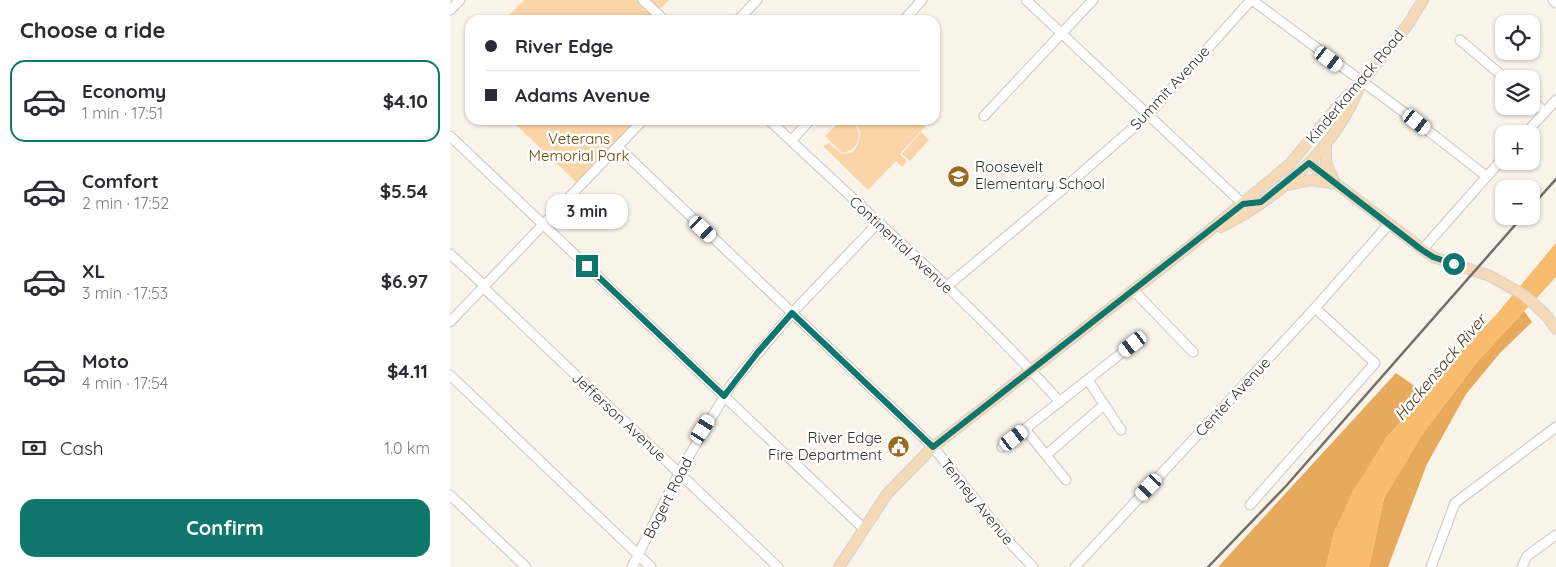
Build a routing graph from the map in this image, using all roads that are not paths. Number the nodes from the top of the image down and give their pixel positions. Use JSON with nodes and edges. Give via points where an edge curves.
{"nodes":[{"id":1,"x":460,"y":0,"type":"edge"},
{"id":2,"x":643,"y":0,"type":"edge"},
{"id":3,"x":757,"y":0,"type":"edge"},
{"id":4,"x":922,"y":0,"type":"edge"},
{"id":5,"x":1026,"y":0,"type":"edge"},
{"id":6,"x":1093,"y":0,"type":"edge"},
{"id":7,"x":1251,"y":0,"type":"edge"},
{"id":8,"x":1423,"y":0,"type":"edge"},
{"id":9,"x":1553,"y":0,"type":"edge"},
{"id":10,"x":1556,"y":2,"type":"edge"},
{"id":11,"x":450,"y":10,"type":"edge"},
{"id":12,"x":659,"y":15,"type":"edge"},
{"id":13,"x":743,"y":15,"type":"edge"},
{"id":14,"x":908,"y":15,"type":"edge"},
{"id":15,"x":1062,"y":33,"type":"junction"},
{"id":16,"x":1460,"y":40,"type":"dead end"},
{"id":17,"x":1495,"y":70,"type":"edge"},
{"id":18,"x":1362,"y":82,"type":"junction"},
{"id":19,"x":1556,"y":100,"type":"edge"},
{"id":20,"x":1540,"y":107,"type":"edge"},
{"id":21,"x":1546,"y":112,"type":"junction"},
{"id":22,"x":1149,"y":114,"type":"junction"},
{"id":23,"x":984,"y":116,"type":"dead end"},
{"id":24,"x":638,"y":125,"type":"edge"},
{"id":25,"x":774,"y":125,"type":"edge"},
{"id":26,"x":805,"y":125,"type":"edge"},
{"id":27,"x":1534,"y":125,"type":"edge"},
{"id":28,"x":450,"y":136,"type":"edge"},
{"id":29,"x":791,"y":141,"type":"junction"},
{"id":30,"x":1327,"y":141,"type":"junction"},
{"id":31,"x":618,"y":147,"type":"junction"},
{"id":32,"x":1309,"y":163,"type":"junction"},
{"id":33,"x":1495,"y":166,"type":"edge"},
{"id":34,"x":1486,"y":176,"type":"junction"},
{"id":35,"x":1336,"y":184,"type":"junction"},
{"id":36,"x":1282,"y":187,"type":"junction"},
{"id":37,"x":1261,"y":202,"type":"junction"},
{"id":38,"x":1243,"y":204,"type":"junction"},
{"id":39,"x":878,"y":223,"type":"junction"},
{"id":40,"x":1389,"y":224,"type":"junction"},
{"id":41,"x":543,"y":225,"type":"junction"},
{"id":42,"x":1204,"y":235,"type":"junction"},
{"id":43,"x":1422,"y":250,"type":"junction"},
{"id":44,"x":450,"y":254,"type":"edge"},
{"id":45,"x":484,"y":286,"type":"junction"},
{"id":46,"x":946,"y":287,"type":"junction"},
{"id":47,"x":1133,"y":290,"type":"junction"},
{"id":48,"x":1315,"y":308,"type":"junction"},
{"id":49,"x":792,"y":313,"type":"junction"},
{"id":50,"x":450,"y":322,"type":"edge"},
{"id":51,"x":1556,"y":329,"type":"edge"},
{"id":52,"x":1133,"y":344,"type":"dead end"},
{"id":53,"x":1193,"y":352,"type":"dead end"},
{"id":54,"x":1032,"y":370,"type":"junction"},
{"id":55,"x":450,"y":374,"type":"edge"},
{"id":56,"x":1088,"y":380,"type":"junction"},
{"id":57,"x":724,"y":396,"type":"junction"},
{"id":58,"x":1060,"y":402,"type":"junction"},
{"id":59,"x":1104,"y":404,"type":"junction"},
{"id":60,"x":1556,"y":427,"type":"edge"},
{"id":61,"x":1025,"y":429,"type":"junction"},
{"id":62,"x":1121,"y":430,"type":"dead end"},
{"id":63,"x":933,"y":447,"type":"junction"},
{"id":64,"x":1002,"y":447,"type":"dead end"},
{"id":65,"x":1046,"y":455,"type":"junction"},
{"id":66,"x":679,"y":473,"type":"junction"},
{"id":67,"x":1066,"y":480,"type":"dead end"},
{"id":68,"x":450,"y":495,"type":"edge"},
{"id":69,"x":1250,"y":505,"type":"dead end"},
{"id":70,"x":863,"y":528,"type":"junction"},
{"id":71,"x":1556,"y":534,"type":"edge"},
{"id":72,"x":639,"y":556,"type":"junction"},
{"id":73,"x":526,"y":567,"type":"edge"},
{"id":74,"x":632,"y":567,"type":"edge"},
{"id":75,"x":651,"y":567,"type":"edge"},
{"id":76,"x":778,"y":567,"type":"edge"},
{"id":77,"x":839,"y":567,"type":"edge"},
{"id":78,"x":1033,"y":567,"type":"edge"},
{"id":79,"x":1075,"y":567,"type":"edge"},
{"id":80,"x":1431,"y":567,"type":"edge"},
{"id":81,"x":1522,"y":567,"type":"edge"}],
"edges":[{"from":1,"to":11,"type":"street"},
{"from":2,"to":12,"type":"street"},
{"from":3,"to":13,"type":"street"},
{"from":4,"to":14,"type":"street"},
{"from":5,"to":15,"type":"street"},
{"from":6,"to":15,"type":"street"},
{"from":7,"to":18,"type":"street"},
{"from":7,"to":22,"type":"street","name":"Summit Avenue"},
{"from":8,"to":18,"type":"main road","name":"Kinderkamack Road"},
{"from":9,"to":10,"type":"street"},
{"from":15,"to":22,"type":"street"},
{"from":15,"to":23,"type":"street"},
{"from":16,"to":17,"type":"street"},
{"from":18,"to":30,"type":"main road","via":[[1354,101]]},
{"from":18,"to":34,"type":"street"},
{"from":18,"to":38,"type":"main road","name":"Kinderkamack Road","via":[[1341,102],[1289,165]]},
{"from":19,"to":21,"type":"street"},
{"from":20,"to":21,"type":"street"},
{"from":21,"to":27,"type":"street"},
{"from":22,"to":38,"type":"street"},
{"from":22,"to":46,"type":"street","name":"Summit Avenue"},
{"from":24,"to":31,"type":"street"},
{"from":25,"to":29,"type":"street","name":"Continental Avenue"},
{"from":26,"to":29,"type":"street"},
{"from":28,"to":41,"type":"street"},
{"from":29,"to":39,"type":"street","name":"Continental Avenue"},
{"from":30,"to":32,"type":"main road"},
{"from":30,"to":35,"type":"main road","via":[[1326,163]]},
{"from":31,"to":41,"type":"street"},
{"from":31,"to":49,"type":"street","name":"Tenney Avenue"},
{"from":32,"to":35,"type":"main road"},
{"from":32,"to":36,"type":"main road"},
{"from":33,"to":34,"type":"street"},
{"from":34,"to":43,"type":"street"},
{"from":35,"to":36,"type":"main road","via":[[1311,180]]},
{"from":35,"to":40,"type":"main road"},
{"from":36,"to":37,"type":"main road"},
{"from":37,"to":38,"type":"main road"},
{"from":37,"to":42,"type":"main road","via":[[1246,215]]},
{"from":38,"to":42,"type":"main road","name":"Kinderkamack Road"},
{"from":39,"to":46,"type":"street","name":"Continental Avenue"},
{"from":39,"to":49,"type":"street","name":"Bogert Road"},
{"from":40,"to":43,"type":"main road"},
{"from":40,"to":48,"type":"street","name":"Center Avenue"},
{"from":41,"to":45,"type":"street"},
{"from":41,"to":57,"type":"street"},
{"from":42,"to":47,"type":"main road","name":"Kinderkamack Road"},
{"from":43,"to":51,"type":"main road","via":[[1514,288],[1535,303]]},
{"from":44,"to":45,"type":"street","name":"Jefferson Avenue"},
{"from":45,"to":50,"type":"street"},
{"from":45,"to":66,"type":"street","name":"Jefferson Avenue"},
{"from":46,"to":54,"type":"street","name":"Continental Avenue"},
{"from":47,"to":53,"type":"street"},
{"from":47,"to":54,"type":"main road","name":"Kinderkamack Road"},
{"from":48,"to":69,"type":"street","via":[[1375,363]]},
{"from":48,"to":79,"type":"street","name":"Center Avenue"},
{"from":49,"to":57,"type":"street","name":"Bogert Road"},
{"from":49,"to":63,"type":"street","name":"Tenney Avenue"},
{"from":52,"to":56,"type":"street"},
{"from":54,"to":58,"type":"street","name":"Continental Avenue"},
{"from":54,"to":63,"type":"main road","name":"Kinderkamack Road"},
{"from":55,"to":72,"type":"street"},
{"from":56,"to":58,"type":"street"},
{"from":56,"to":59,"type":"street"},
{"from":57,"to":66,"type":"street","name":"Bogert Road"},
{"from":57,"to":70,"type":"street"},
{"from":58,"to":61,"type":"street"},
{"from":59,"to":62,"type":"street"},
{"from":59,"to":65,"type":"street"},
{"from":60,"to":80,"type":"street","via":[[1455,503]]},
{"from":61,"to":64,"type":"street"},
{"from":61,"to":65,"type":"street"},
{"from":63,"to":70,"type":"main road","name":"Kinderkamack Road","via":[[886,494]]},
{"from":63,"to":78,"type":"street","name":"Tenney Avenue"},
{"from":65,"to":67,"type":"street"},
{"from":66,"to":72,"type":"street","name":"Bogert Road"},
{"from":66,"to":76,"type":"street","name":"Jefferson Avenue"},
{"from":68,"to":73,"type":"street"},
{"from":70,"to":77,"type":"main road","name":"Kinderkamack Road"},
{"from":71,"to":81,"type":"street","via":[[1527,556]]},
{"from":72,"to":74,"type":"street","name":"Bogert Road"},
{"from":72,"to":75,"type":"street"}]}
